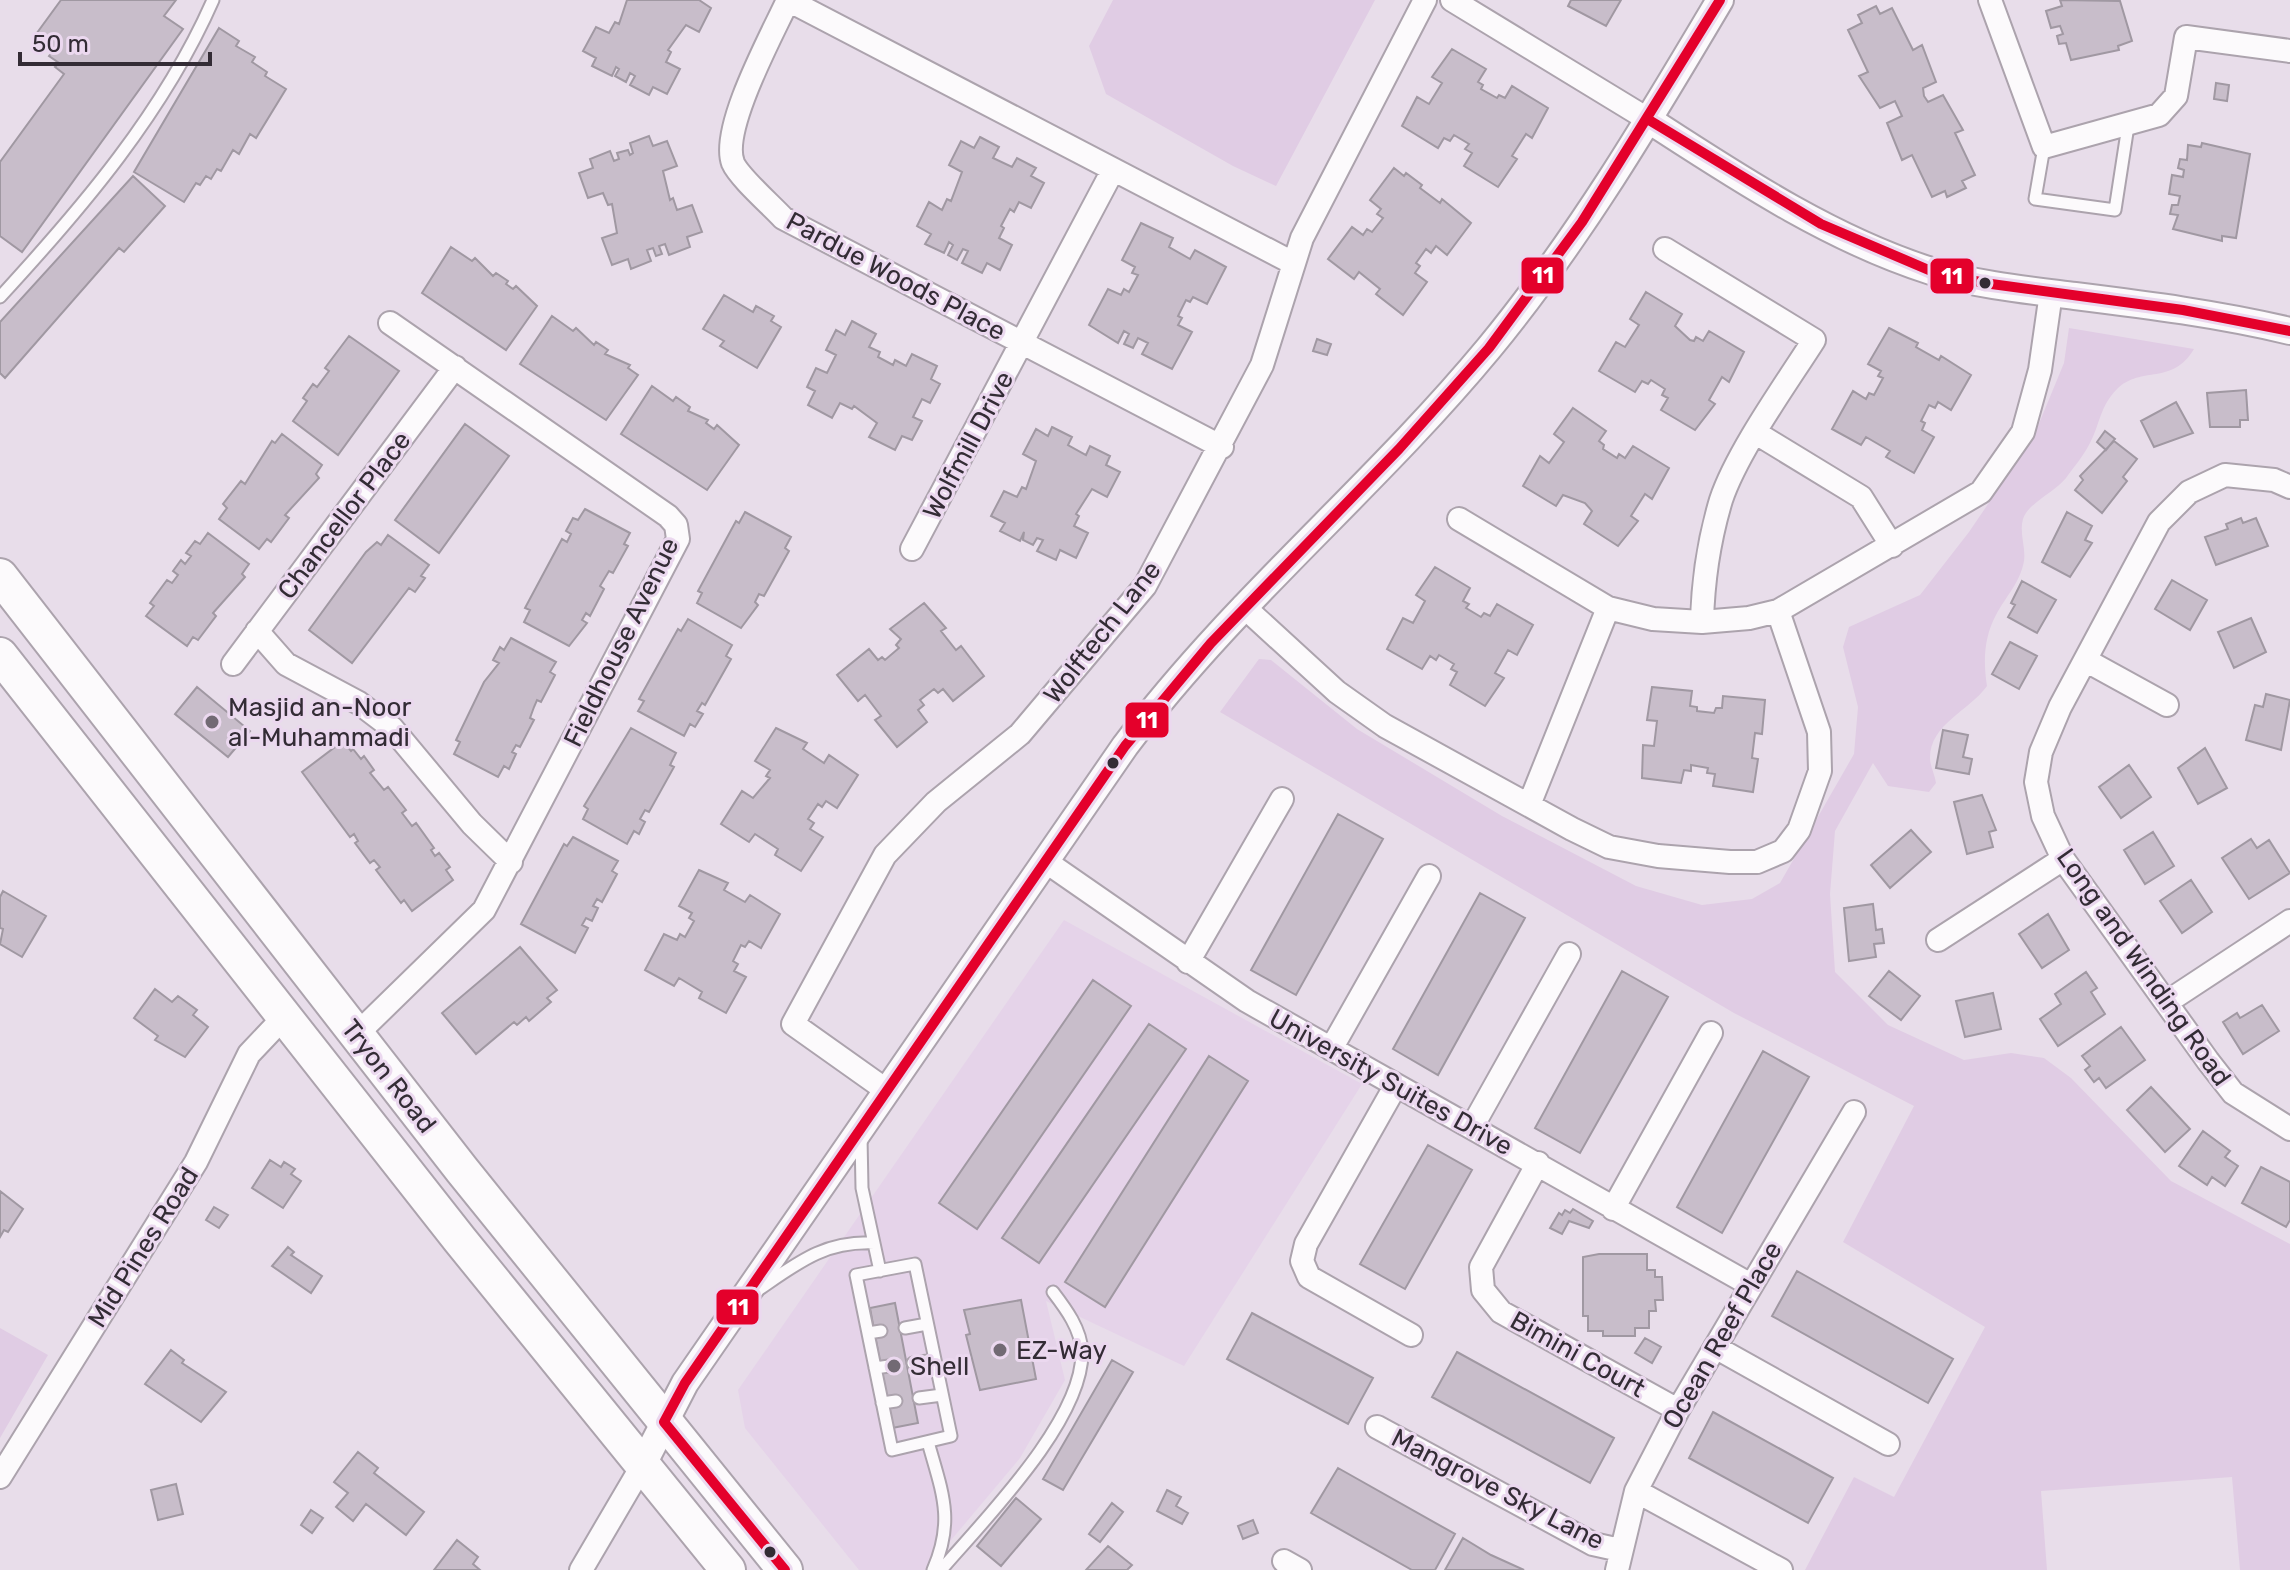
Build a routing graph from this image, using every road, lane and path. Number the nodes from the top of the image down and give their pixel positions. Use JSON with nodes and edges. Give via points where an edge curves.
{"nodes":[{"id":1,"x":213,"y":0,"type":"edge"},
{"id":2,"x":1425,"y":0,"type":"edge"},
{"id":3,"x":1452,"y":0,"type":"edge"},
{"id":4,"x":1720,"y":0,"type":"edge"},
{"id":5,"x":1990,"y":0,"type":"edge"},
{"id":6,"x":2290,"y":51,"type":"edge"},
{"id":7,"x":1649,"y":120,"type":"junction"},
{"id":8,"x":2128,"y":126,"type":"junction"},
{"id":9,"x":2044,"y":147,"type":"junction"},
{"id":10,"x":1113,"y":170,"type":"junction"},
{"id":11,"x":1665,"y":249,"type":"dead end"},
{"id":12,"x":1293,"y":263,"type":"junction"},
{"id":13,"x":2051,"y":293,"type":"junction"},
{"id":14,"x":0,"y":297,"type":"edge"},
{"id":15,"x":390,"y":323,"type":"dead end"},
{"id":16,"x":2290,"y":331,"type":"edge"},
{"id":17,"x":1021,"y":343,"type":"junction"},
{"id":18,"x":455,"y":367,"type":"junction"},
{"id":19,"x":1756,"y":433,"type":"junction"},
{"id":20,"x":1222,"y":447,"type":"junction"},
{"id":21,"x":2290,"y":487,"type":"edge"},
{"id":22,"x":1459,"y":519,"type":"dead end"},
{"id":23,"x":1892,"y":546,"type":"junction"},
{"id":24,"x":912,"y":549,"type":"dead end"},
{"id":25,"x":0,"y":576,"type":"edge"},
{"id":26,"x":1243,"y":606,"type":"junction"},
{"id":27,"x":1608,"y":608,"type":"junction"},
{"id":28,"x":1778,"y":611,"type":"junction"},
{"id":29,"x":1702,"y":622,"type":"junction"},
{"id":30,"x":257,"y":631,"type":"junction"},
{"id":31,"x":0,"y":655,"type":"edge"},
{"id":32,"x":2087,"y":661,"type":"junction"},
{"id":33,"x":233,"y":664,"type":"dead end"},
{"id":34,"x":2167,"y":705,"type":"dead end"},
{"id":35,"x":1282,"y":799,"type":"dead end"},
{"id":36,"x":1529,"y":805,"type":"junction"},
{"id":37,"x":2063,"y":859,"type":"junction"},
{"id":38,"x":1045,"y":861,"type":"junction"},
{"id":39,"x":511,"y":862,"type":"junction"},
{"id":40,"x":1429,"y":876,"type":"dead end"},
{"id":41,"x":2290,"y":921,"type":"edge"},
{"id":42,"x":1938,"y":940,"type":"dead end"},
{"id":43,"x":1569,"y":954,"type":"dead end"},
{"id":44,"x":1188,"y":962,"type":"junction"},
{"id":45,"x":2167,"y":1002,"type":"junction"},
{"id":46,"x":284,"y":1017,"type":"junction"},
{"id":47,"x":1711,"y":1033,"type":"dead end"},
{"id":48,"x":356,"y":1035,"type":"junction"},
{"id":49,"x":1331,"y":1049,"type":"junction"},
{"id":50,"x":1396,"y":1085,"type":"junction"},
{"id":51,"x":886,"y":1090,"type":"junction"},
{"id":52,"x":1854,"y":1112,"type":"dead end"},
{"id":53,"x":1472,"y":1127,"type":"junction"},
{"id":54,"x":861,"y":1128,"type":"junction"},
{"id":55,"x":2290,"y":1129,"type":"edge"},
{"id":56,"x":1538,"y":1163,"type":"junction"},
{"id":57,"x":1613,"y":1209,"type":"junction"},
{"id":58,"x":874,"y":1243,"type":"junction"},
{"id":59,"x":880,"y":1271,"type":"junction"},
{"id":60,"x":1749,"y":1284,"type":"junction"},
{"id":61,"x":1053,"y":1292,"type":"dead end"},
{"id":62,"x":741,"y":1302,"type":"junction"},
{"id":63,"x":927,"y":1324,"type":"junction"},
{"id":64,"x":905,"y":1328,"type":"dead end"},
{"id":65,"x":881,"y":1331,"type":"dead end"},
{"id":66,"x":868,"y":1333,"type":"junction"},
{"id":67,"x":1411,"y":1335,"type":"dead end"},
{"id":68,"x":1715,"y":1347,"type":"junction"},
{"id":69,"x":935,"y":1360,"type":"junction"},
{"id":70,"x":913,"y":1363,"type":"dead end"},
{"id":71,"x":889,"y":1366,"type":"dead end"},
{"id":72,"x":875,"y":1368,"type":"junction"},
{"id":73,"x":942,"y":1395,"type":"junction"},
{"id":74,"x":919,"y":1398,"type":"dead end"},
{"id":75,"x":896,"y":1401,"type":"dead end"},
{"id":76,"x":882,"y":1403,"type":"junction"},
{"id":77,"x":1678,"y":1410,"type":"junction"},
{"id":78,"x":664,"y":1422,"type":"junction"},
{"id":79,"x":1377,"y":1427,"type":"dead end"},
{"id":80,"x":928,"y":1442,"type":"junction"},
{"id":81,"x":1888,"y":1444,"type":"dead end"},
{"id":82,"x":642,"y":1466,"type":"junction"},
{"id":83,"x":0,"y":1477,"type":"edge"},
{"id":84,"x":1636,"y":1491,"type":"junction"},
{"id":85,"x":1618,"y":1560,"type":"edge"},
{"id":86,"x":942,"y":1569,"type":"edge"},
{"id":87,"x":581,"y":1570,"type":"edge"},
{"id":88,"x":728,"y":1570,"type":"edge"},
{"id":89,"x":785,"y":1570,"type":"edge"},
{"id":90,"x":1781,"y":1570,"type":"edge"}],
"edges":[{"from":1,"to":14,"type":"lane","via":[[144,121],[93,191]]},
{"from":2,"to":12,"type":"street","name":"Wolftech Lane","via":[[1318,203]]},
{"from":3,"to":7,"type":"street"},
{"from":4,"to":7,"type":"street"},
{"from":5,"to":9,"type":"street"},
{"from":6,"to":8,"type":"street","via":[[2186,37],[2176,96],[2159,115]]},
{"from":7,"to":13,"type":"street","via":[[1777,199],[1866,246],[1931,271]]},
{"from":7,"to":26,"type":"street","via":[[1562,254],[1488,349]]},
{"from":8,"to":9,"type":"street"},
{"from":8,"to":9,"type":"lane","via":[[2115,210],[2035,199]]},
{"from":10,"to":12,"type":"street","name":"Pardue Woods Place"},
{"from":10,"to":17,"type":"street","name":"Wolfmill Drive"},
{"from":10,"to":17,"type":"street","name":"Pardue Woods Place","via":[[788,0],[743,96],[732,139],[733,163],[783,218]]},
{"from":11,"to":19,"type":"street","via":[[1814,340]]},
{"from":12,"to":20,"type":"street","name":"Wolftech Lane","via":[[1262,365]]},
{"from":13,"to":16,"type":"street"},
{"from":13,"to":23,"type":"street","via":[[2033,403],[2009,456],[1981,492]]},
{"from":15,"to":18,"type":"street","name":"Fieldhouse Avenue"},
{"from":17,"to":20,"type":"street","name":"Pardue Woods Place"},
{"from":17,"to":24,"type":"street","name":"Wolfmill Drive"},
{"from":18,"to":30,"type":"street","name":"Chancellor Place"},
{"from":18,"to":39,"type":"street","name":"Fieldhouse Avenue","via":[[676,525],[678,539]]},
{"from":19,"to":23,"type":"street","via":[[1861,497]]},
{"from":19,"to":29,"type":"street","via":[[1722,498],[1704,577]]},
{"from":20,"to":51,"type":"street","name":"Wolftech Lane","via":[[1145,586],[1020,734],[936,802],[885,855],[793,1024]]},
{"from":21,"to":32,"type":"street","name":"Long and Winding Road","via":[[2225,475],[2189,492],[2159,522]]},
{"from":22,"to":27,"type":"street"},
{"from":23,"to":28,"type":"street"},
{"from":25,"to":48,"type":"main road","name":"Tryon Road"},
{"from":26,"to":36,"type":"street","via":[[1337,692],[1385,726]]},
{"from":26,"to":38,"type":"street","via":[[1150,713]]},
{"from":27,"to":29,"type":"street","via":[[1653,619]]},
{"from":27,"to":36,"type":"street"},
{"from":28,"to":29,"type":"street"},
{"from":28,"to":36,"type":"street","via":[[1819,732],[1820,771],[1799,830],[1783,851],[1757,862],[1658,856],[1609,847]]},
{"from":30,"to":33,"type":"street","name":"Chancellor Place"},
{"from":30,"to":39,"type":"street","via":[[286,664],[359,703],[392,728]]},
{"from":31,"to":46,"type":"main road","name":"Tryon Road"},
{"from":32,"to":34,"type":"street"},
{"from":32,"to":37,"type":"street","name":"Long and Winding Road","via":[[2055,718],[2036,782],[2043,816]]},
{"from":35,"to":44,"type":"street"},
{"from":37,"to":42,"type":"street"},
{"from":37,"to":45,"type":"street","name":"Long and Winding Road"},
{"from":38,"to":44,"type":"street","name":"University Suites Drive"},
{"from":38,"to":51,"type":"street"},
{"from":39,"to":48,"type":"street","name":"Fieldhouse Avenue","via":[[484,910]]},
{"from":40,"to":49,"type":"street"},
{"from":41,"to":45,"type":"street"},
{"from":43,"to":53,"type":"street"},
{"from":44,"to":49,"type":"street","name":"University Suites Drive"},
{"from":45,"to":55,"type":"street","name":"Long and Winding Road","via":[[2233,1093]]},
{"from":46,"to":82,"type":"main road","name":"Tryon Road"},
{"from":46,"to":83,"type":"street","name":"Mid Pines Road","via":[[249,1054],[196,1162]]},
{"from":47,"to":57,"type":"street"},
{"from":48,"to":78,"type":"main road","name":"Tryon Road"},
{"from":49,"to":50,"type":"street","name":"University Suites Drive"},
{"from":50,"to":53,"type":"street","name":"University Suites Drive"},
{"from":50,"to":67,"type":"street","via":[[1306,1244],[1302,1261],[1309,1277]]},
{"from":51,"to":54,"type":"street"},
{"from":52,"to":60,"type":"street","name":"Ocean Reef Place"},
{"from":53,"to":56,"type":"street","name":"University Suites Drive"},
{"from":54,"to":58,"type":"lane","via":[[862,1188]]},
{"from":54,"to":62,"type":"street"},
{"from":56,"to":57,"type":"street","name":"University Suites Drive"},
{"from":56,"to":77,"type":"street","name":"Bimini Court","via":[[1481,1267],[1483,1290],[1501,1312]]},
{"from":57,"to":60,"type":"street","name":"University Suites Drive"},
{"from":58,"to":59,"type":"lane"},
{"from":58,"to":62,"type":"lane","via":[[830,1246]]},
{"from":59,"to":63,"type":"lane","via":[[915,1264]]},
{"from":59,"to":66,"type":"lane","via":[[856,1275]]},
{"from":60,"to":68,"type":"street","name":"Ocean Reef Place"},
{"from":61,"to":86,"type":"lane","via":[[1072,1318],[1082,1348],[1080,1380],[1030,1466]]},
{"from":62,"to":78,"type":"street"},
{"from":63,"to":64,"type":"lane"},
{"from":63,"to":69,"type":"lane"},
{"from":65,"to":66,"type":"lane"},
{"from":66,"to":72,"type":"lane"},
{"from":68,"to":77,"type":"street","name":"Ocean Reef Place"},
{"from":68,"to":81,"type":"street"},
{"from":69,"to":70,"type":"lane"},
{"from":69,"to":73,"type":"lane"},
{"from":71,"to":72,"type":"lane"},
{"from":72,"to":76,"type":"lane"},
{"from":73,"to":74,"type":"lane"},
{"from":73,"to":80,"type":"lane","via":[[951,1436]]},
{"from":75,"to":76,"type":"lane"},
{"from":76,"to":80,"type":"lane","via":[[892,1450]]},
{"from":77,"to":84,"type":"street","name":"Ocean Reef Place"},
{"from":78,"to":82,"type":"street"},
{"from":78,"to":89,"type":"main road","name":"Tryon Road"},
{"from":79,"to":85,"type":"street","name":"Mangrove Sky Lane"},
{"from":80,"to":86,"type":"lane","via":[[947,1509]]},
{"from":82,"to":87,"type":"street"},
{"from":82,"to":88,"type":"main road","name":"Tryon Road"},
{"from":84,"to":85,"type":"street","name":"Ocean Reef Place"},
{"from":84,"to":90,"type":"street"}]}
